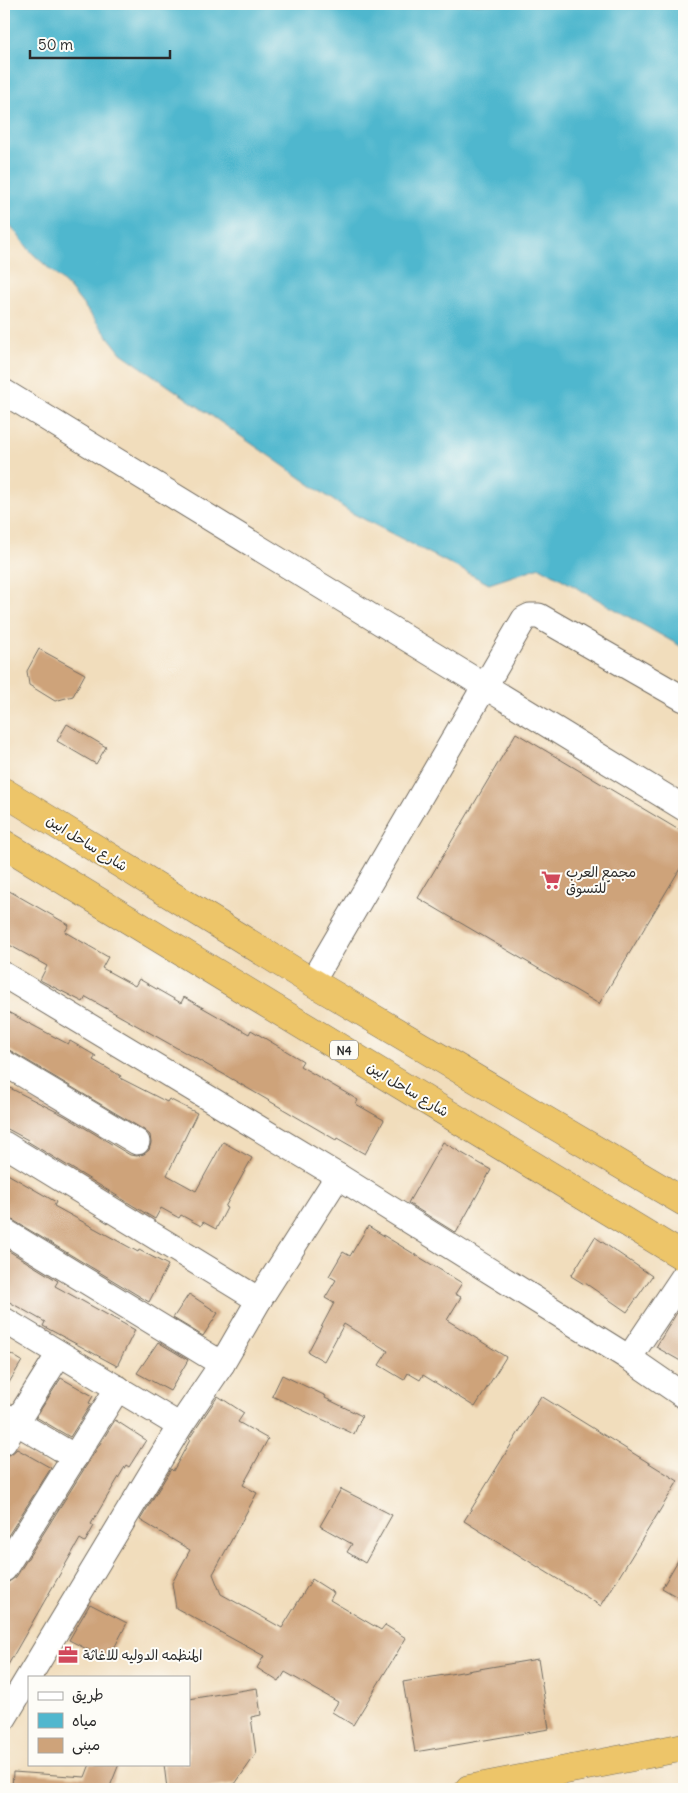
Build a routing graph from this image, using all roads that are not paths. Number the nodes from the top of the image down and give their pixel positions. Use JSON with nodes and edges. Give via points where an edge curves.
{"nodes":[{"id":1,"x":4,"y":392,"type":"edge"},
{"id":2,"x":486,"y":685,"type":"junction"},
{"id":3,"x":684,"y":698,"type":"edge"},
{"id":4,"x":4,"y":792,"type":"edge"},
{"id":5,"x":684,"y":808,"type":"edge"},
{"id":6,"x":4,"y":844,"type":"edge"},
{"id":7,"x":4,"y":975,"type":"edge"},
{"id":8,"x":312,"y":982,"type":"junction"},
{"id":9,"x":4,"y":1063,"type":"edge"},
{"id":10,"x":137,"y":1142,"type":"dead end"},
{"id":11,"x":4,"y":1144,"type":"edge"},
{"id":12,"x":338,"y":1176,"type":"junction"},
{"id":13,"x":684,"y":1202,"type":"edge"},
{"id":14,"x":4,"y":1231,"type":"edge"},
{"id":15,"x":684,"y":1257,"type":"edge"},
{"id":16,"x":684,"y":1276,"type":"edge"},
{"id":17,"x":259,"y":1300,"type":"junction"},
{"id":18,"x":4,"y":1320,"type":"edge"},
{"id":19,"x":59,"y":1354,"type":"junction"},
{"id":20,"x":629,"y":1358,"type":"junction"},
{"id":21,"x":222,"y":1364,"type":"junction"},
{"id":22,"x":118,"y":1388,"type":"junction"},
{"id":23,"x":684,"y":1396,"type":"edge"},
{"id":24,"x":8,"y":1426,"type":"edge"},
{"id":25,"x":180,"y":1426,"type":"junction"},
{"id":26,"x":75,"y":1457,"type":"junction"},
{"id":27,"x":4,"y":1569,"type":"edge"},
{"id":28,"x":29,"y":1676,"type":"edge"},
{"id":29,"x":28,"y":1678,"type":"edge"},
{"id":30,"x":4,"y":1718,"type":"edge"},
{"id":31,"x":684,"y":1746,"type":"edge"},
{"id":32,"x":470,"y":1789,"type":"edge"}],
"edges":[{"from":1,"to":2,"type":"street"},
{"from":2,"to":3,"type":"street","via":[[524,619],[539,616]]},
{"from":2,"to":5,"type":"street"},
{"from":2,"to":8,"type":"street"},
{"from":4,"to":8,"type":"highway","name":"شارع ساحل ابين"},
{"from":6,"to":15,"type":"highway","name":"شارع ساحل ابين","number":"N4"},
{"from":7,"to":12,"type":"street"},
{"from":8,"to":13,"type":"highway","name":"شارع ساحل ابين"},
{"from":9,"to":10,"type":"street"},
{"from":11,"to":17,"type":"street"},
{"from":12,"to":17,"type":"street"},
{"from":12,"to":20,"type":"street"},
{"from":14,"to":21,"type":"street"},
{"from":16,"to":20,"type":"street"},
{"from":17,"to":21,"type":"street"},
{"from":18,"to":19,"type":"street"},
{"from":19,"to":22,"type":"street"},
{"from":19,"to":24,"type":"street"},
{"from":20,"to":23,"type":"street"},
{"from":21,"to":25,"type":"street"},
{"from":22,"to":25,"type":"street"},
{"from":22,"to":26,"type":"street"},
{"from":24,"to":26,"type":"street"},
{"from":25,"to":28,"type":"street"},
{"from":26,"to":27,"type":"street"},
{"from":29,"to":30,"type":"street"},
{"from":31,"to":32,"type":"highway"}]}
